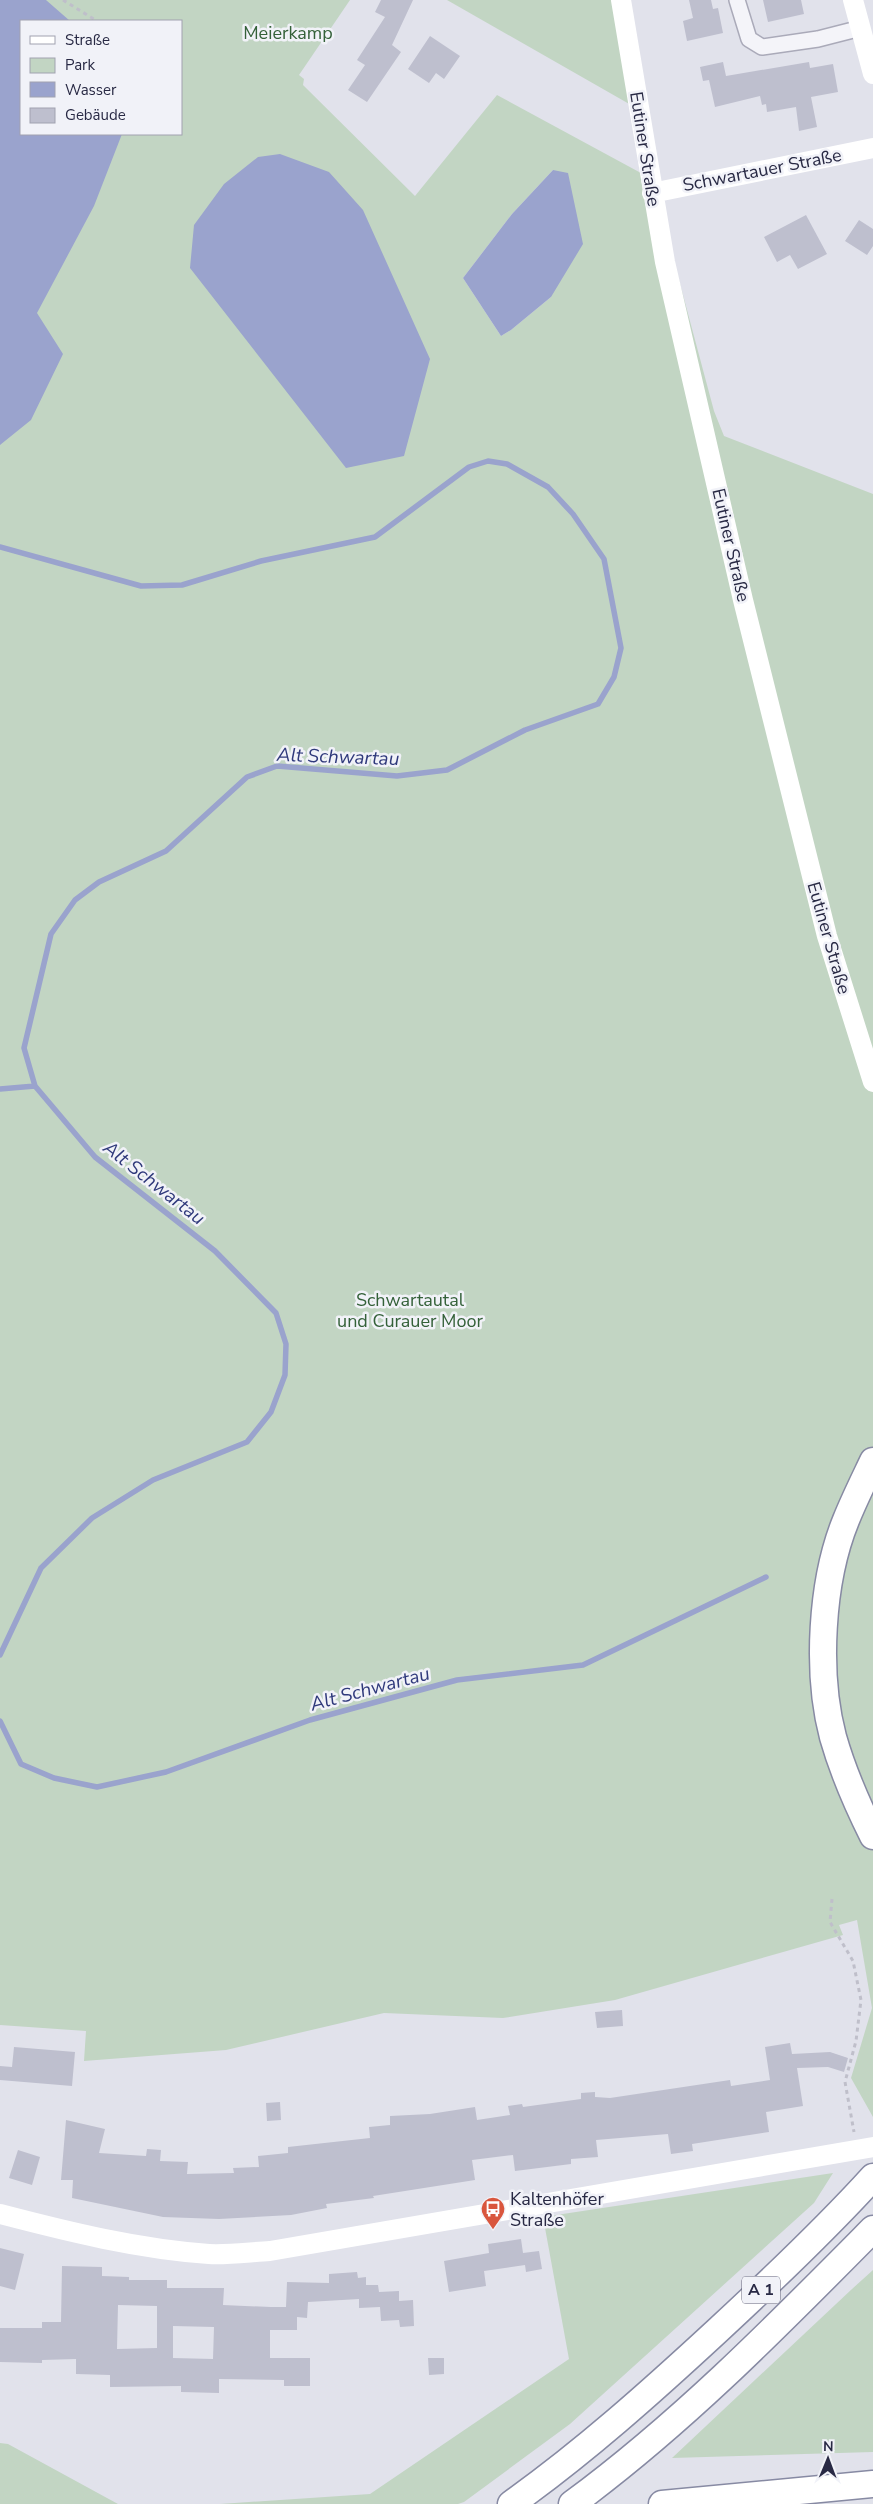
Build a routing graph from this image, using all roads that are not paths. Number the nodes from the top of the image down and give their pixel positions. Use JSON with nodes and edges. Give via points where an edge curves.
{"nodes":[{"id":1,"x":621,"y":0,"type":"edge"},
{"id":2,"x":737,"y":0,"type":"edge"},
{"id":3,"x":853,"y":0,"type":"edge"},
{"id":4,"x":861,"y":28,"type":"junction"},
{"id":5,"x":873,"y":74,"type":"edge"},
{"id":6,"x":873,"y":148,"type":"edge"},
{"id":7,"x":652,"y":192,"type":"junction"},
{"id":8,"x":873,"y":1082,"type":"edge"},
{"id":9,"x":873,"y":1461,"type":"edge"},
{"id":10,"x":873,"y":1487,"type":"edge"},
{"id":11,"x":873,"y":1810,"type":"edge"},
{"id":12,"x":873,"y":1836,"type":"edge"},
{"id":13,"x":868,"y":2155,"type":"edge"},
{"id":14,"x":864,"y":2186,"type":"edge"},
{"id":15,"x":0,"y":2214,"type":"edge"},
{"id":16,"x":873,"y":2229,"type":"edge"},
{"id":17,"x":873,"y":2484,"type":"edge"},
{"id":18,"x":511,"y":2504,"type":"edge"},
{"id":19,"x":572,"y":2504,"type":"edge"},
{"id":20,"x":662,"y":2504,"type":"edge"}],
"edges":[{"from":1,"to":7,"type":"street","name":"Eutiner Straße"},
{"from":2,"to":4,"type":"street","via":[[749,39],[762,47],[818,39]]},
{"from":3,"to":4,"type":"street"},
{"from":4,"to":5,"type":"street"},
{"from":6,"to":7,"type":"street","name":"Schwartauer Straße"},
{"from":7,"to":8,"type":"street","name":"Eutiner Straße","via":[[665,262],[743,600],[826,936]]},
{"from":9,"to":12,"type":"highway","via":[[845,1520],[835,1557],[825,1608],[824,1676],[833,1735],[847,1781]]},
{"from":10,"to":11,"type":"highway","via":[[844,1564],[835,1617],[835,1655],[836,1683],[847,1750]]},
{"from":13,"to":14,"type":"highway"},
{"from":13,"to":15,"type":"street","via":[[270,2251],[211,2254],[154,2248]]},
{"from":14,"to":18,"type":"highway","number":"A 1","via":[[804,2251],[663,2381],[550,2476]]},
{"from":16,"to":19,"type":"highway","number":"A 1","via":[[694,2405]]},
{"from":17,"to":20,"type":"highway"}]}
